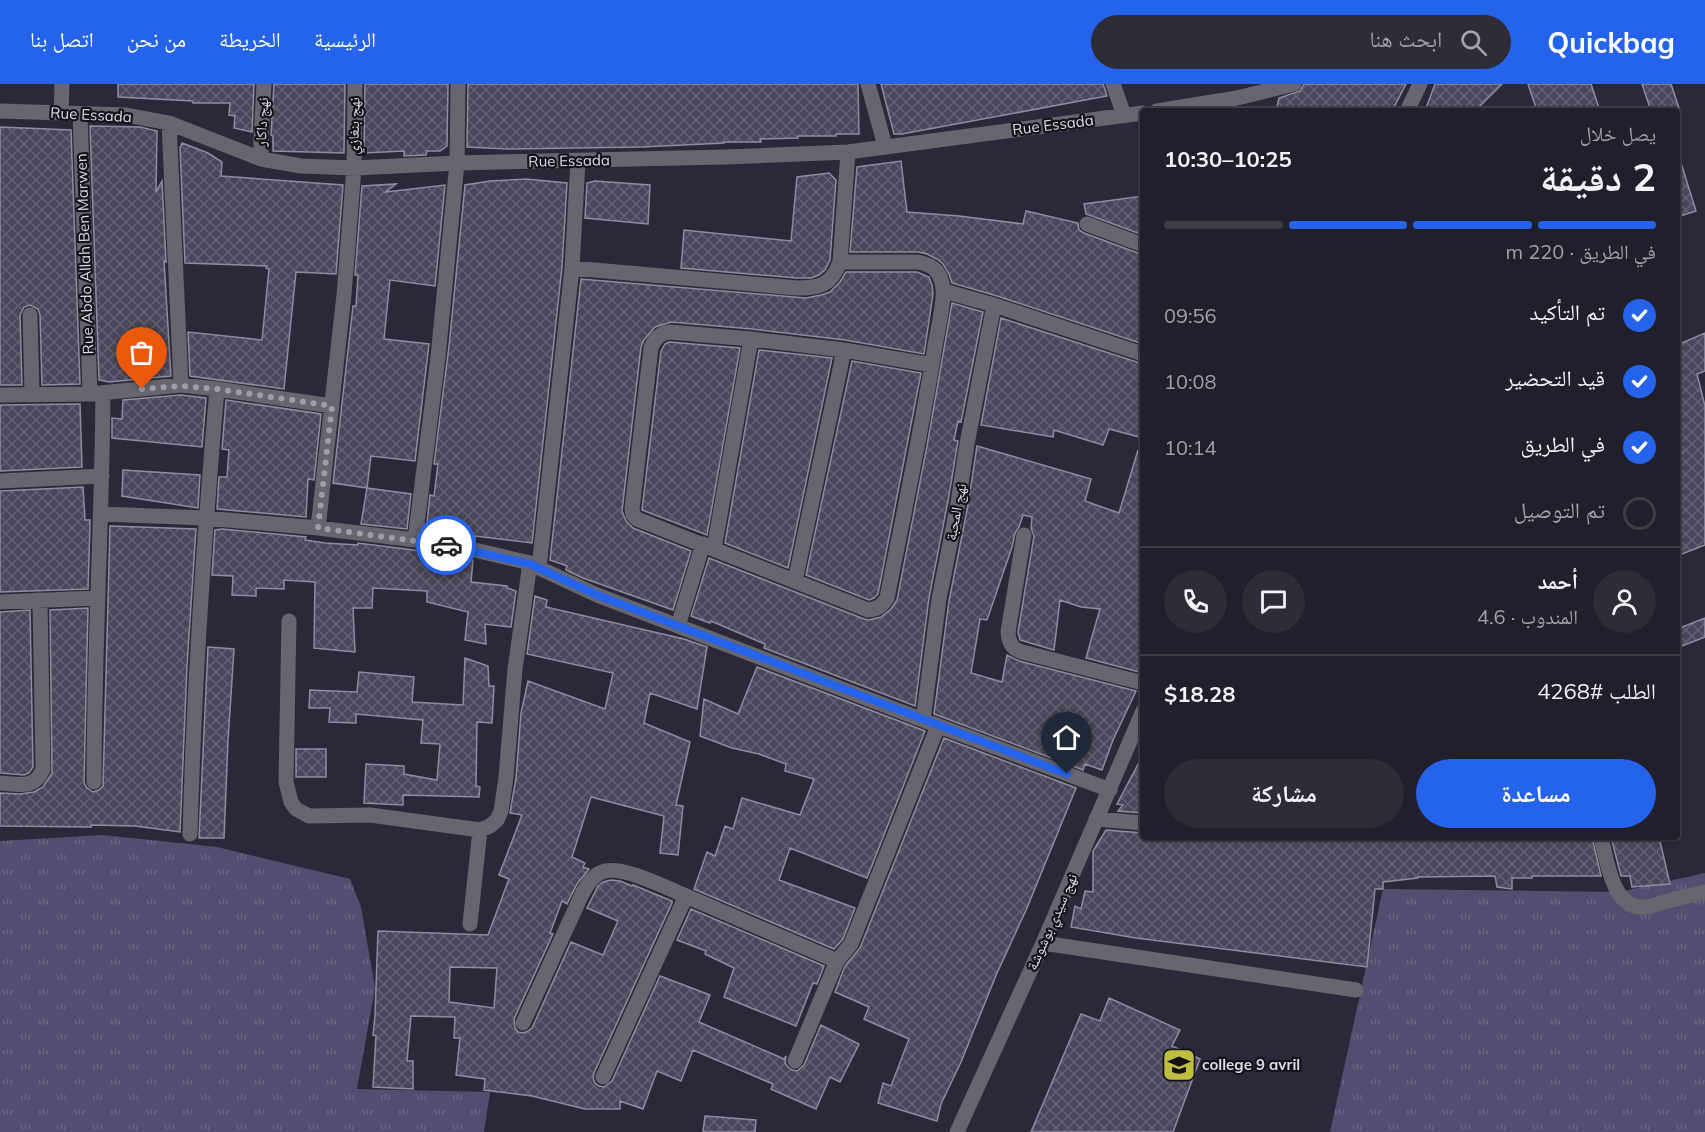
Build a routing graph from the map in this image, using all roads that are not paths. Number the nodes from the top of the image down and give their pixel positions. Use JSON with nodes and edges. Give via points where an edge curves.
{"nodes":[{"id":1,"x":62,"y":84,"type":"edge"},
{"id":2,"x":264,"y":84,"type":"edge"},
{"id":3,"x":355,"y":84,"type":"edge"},
{"id":4,"x":458,"y":84,"type":"edge"},
{"id":5,"x":868,"y":84,"type":"edge"},
{"id":6,"x":1113,"y":84,"type":"edge"},
{"id":7,"x":1294,"y":84,"type":"edge"},
{"id":8,"x":1420,"y":84,"type":"edge"},
{"id":9,"x":1235,"y":91,"type":"edge"},
{"id":10,"x":1196,"y":108,"type":"edge"},
{"id":11,"x":1408,"y":108,"type":"edge"},
{"id":12,"x":0,"y":111,"type":"edge"},
{"id":13,"x":61,"y":113,"type":"junction"},
{"id":14,"x":1140,"y":113,"type":"edge"},
{"id":15,"x":80,"y":114,"type":"junction"},
{"id":16,"x":1124,"y":116,"type":"junction"},
{"id":17,"x":169,"y":123,"type":"junction"},
{"id":18,"x":885,"y":146,"type":"junction"},
{"id":19,"x":848,"y":152,"type":"junction"},
{"id":20,"x":261,"y":159,"type":"junction"},
{"id":21,"x":578,"y":161,"type":"junction"},
{"id":22,"x":457,"y":163,"type":"junction"},
{"id":23,"x":354,"y":168,"type":"junction"},
{"id":24,"x":1087,"y":224,"type":"dead end"},
{"id":25,"x":1140,"y":244,"type":"edge"},
{"id":26,"x":840,"y":262,"type":"junction"},
{"id":27,"x":572,"y":268,"type":"junction"},
{"id":28,"x":944,"y":291,"type":"junction"},
{"id":29,"x":994,"y":306,"type":"junction"},
{"id":30,"x":30,"y":315,"type":"dead end"},
{"id":31,"x":751,"y":339,"type":"junction"},
{"id":32,"x":844,"y":350,"type":"junction"},
{"id":33,"x":1140,"y":353,"type":"edge"},
{"id":34,"x":932,"y":365,"type":"junction"},
{"id":35,"x":181,"y":386,"type":"junction"},
{"id":36,"x":217,"y":389,"type":"junction"},
{"id":37,"x":96,"y":393,"type":"junction"},
{"id":38,"x":32,"y":394,"type":"junction"},
{"id":39,"x":0,"y":395,"type":"edge"},
{"id":40,"x":332,"y":406,"type":"junction"},
{"id":41,"x":102,"y":476,"type":"junction"},
{"id":42,"x":0,"y":481,"type":"edge"},
{"id":43,"x":101,"y":514,"type":"junction"},
{"id":44,"x":206,"y":518,"type":"junction"},
{"id":45,"x":318,"y":528,"type":"junction"},
{"id":46,"x":1024,"y":535,"type":"dead end"},
{"id":47,"x":415,"y":540,"type":"junction"},
{"id":48,"x":708,"y":547,"type":"junction"},
{"id":49,"x":534,"y":566,"type":"junction"},
{"id":50,"x":795,"y":581,"type":"junction"},
{"id":51,"x":97,"y":598,"type":"junction"},
{"id":52,"x":40,"y":600,"type":"junction"},
{"id":53,"x":0,"y":602,"type":"edge"},
{"id":54,"x":290,"y":621,"type":"dead end"},
{"id":55,"x":678,"y":626,"type":"junction"},
{"id":56,"x":1140,"y":682,"type":"edge"},
{"id":57,"x":1140,"y":718,"type":"edge"},
{"id":58,"x":923,"y":720,"type":"junction"},
{"id":59,"x":938,"y":726,"type":"junction"},
{"id":60,"x":94,"y":782,"type":"dead end"},
{"id":61,"x":0,"y":783,"type":"edge"},
{"id":62,"x":1110,"y":790,"type":"junction"},
{"id":63,"x":1096,"y":819,"type":"junction"},
{"id":64,"x":1140,"y":823,"type":"edge"},
{"id":65,"x":480,"y":830,"type":"junction"},
{"id":66,"x":190,"y":834,"type":"dead end"},
{"id":67,"x":1602,"y":840,"type":"edge"},
{"id":68,"x":1705,"y":892,"type":"edge"},
{"id":69,"x":686,"y":896,"type":"junction"},
{"id":70,"x":470,"y":924,"type":"dead end"},
{"id":71,"x":1043,"y":943,"type":"junction"},
{"id":72,"x":837,"y":960,"type":"junction"},
{"id":73,"x":1356,"y":990,"type":"dead end"},
{"id":74,"x":523,"y":1023,"type":"dead end"},
{"id":75,"x":795,"y":1061,"type":"dead end"},
{"id":76,"x":603,"y":1077,"type":"dead end"},
{"id":77,"x":957,"y":1132,"type":"edge"}],
"edges":[{"from":1,"to":13,"type":"street"},
{"from":2,"to":20,"type":"street","name":"نهج داكار"},
{"from":3,"to":23,"type":"street","name":"نهج بنغازي"},
{"from":4,"to":22,"type":"street"},
{"from":5,"to":18,"type":"street"},
{"from":6,"to":16,"type":"street"},
{"from":7,"to":9,"type":"street"},
{"from":8,"to":11,"type":"street"},
{"from":9,"to":10,"type":"street"},
{"from":12,"to":13,"type":"street","name":"Rue Essada"},
{"from":13,"to":15,"type":"street","name":"Rue Essada"},
{"from":14,"to":16,"type":"street","name":"Rue Essada"},
{"from":15,"to":17,"type":"street","name":"Rue Essada","via":[[126,115]]},
{"from":15,"to":37,"type":"street","name":"Rue Abdo Allah Ben Marwen"},
{"from":16,"to":18,"type":"street","name":"Rue Essada"},
{"from":17,"to":20,"type":"street","name":"Rue Essada"},
{"from":17,"to":35,"type":"street"},
{"from":18,"to":19,"type":"street","name":"Rue Essada"},
{"from":19,"to":21,"type":"street","name":"Rue Essada"},
{"from":19,"to":26,"type":"street"},
{"from":20,"to":23,"type":"street","name":"Rue Essada","via":[[301,166]]},
{"from":21,"to":22,"type":"street","name":"Rue Essada"},
{"from":21,"to":27,"type":"street"},
{"from":22,"to":23,"type":"street","name":"Rue Essada"},
{"from":22,"to":47,"type":"street"},
{"from":23,"to":40,"type":"street","name":"نهج بنغازي"},
{"from":24,"to":25,"type":"street"},
{"from":26,"to":27,"type":"street","via":[[828,282],[807,288]]},
{"from":26,"to":28,"type":"street","via":[[927,264],[940,275]]},
{"from":27,"to":49,"type":"street"},
{"from":28,"to":29,"type":"street"},
{"from":28,"to":34,"type":"street"},
{"from":29,"to":33,"type":"street"},
{"from":29,"to":58,"type":"street","name":"نهج المحبة","via":[[939,599]]},
{"from":30,"to":38,"type":"street"},
{"from":31,"to":32,"type":"street"},
{"from":31,"to":48,"type":"street"},
{"from":31,"to":48,"type":"street","via":[[670,332],[660,335],[651,348],[633,515],[641,522]]},
{"from":32,"to":34,"type":"street"},
{"from":32,"to":50,"type":"street"},
{"from":34,"to":50,"type":"street","via":[[887,598],[879,608],[868,610]]},
{"from":35,"to":36,"type":"street"},
{"from":35,"to":37,"type":"street"},
{"from":36,"to":40,"type":"street"},
{"from":36,"to":44,"type":"street"},
{"from":37,"to":38,"type":"street"},
{"from":37,"to":41,"type":"street","name":"Rue Abdo Allah Ben Marwen"},
{"from":38,"to":39,"type":"street"},
{"from":40,"to":45,"type":"street","name":"نهج بنغازي"},
{"from":41,"to":42,"type":"street"},
{"from":41,"to":43,"type":"street","name":"Rue Abdo Allah Ben Marwen"},
{"from":43,"to":44,"type":"street"},
{"from":43,"to":51,"type":"street","name":"Rue Abdo Allah Ben Marwen"},
{"from":44,"to":45,"type":"street"},
{"from":44,"to":66,"type":"street"},
{"from":45,"to":47,"type":"street"},
{"from":46,"to":56,"type":"street","via":[[1008,632],[1011,646],[1017,651]]},
{"from":47,"to":49,"type":"street","via":[[466,548]]},
{"from":48,"to":50,"type":"street"},
{"from":48,"to":55,"type":"street"},
{"from":49,"to":55,"type":"street"},
{"from":49,"to":65,"type":"street","via":[[515,669],[501,811],[497,820]]},
{"from":51,"to":52,"type":"street"},
{"from":51,"to":60,"type":"street","name":"Rue Abdo Allah Ben Marwen"},
{"from":52,"to":53,"type":"street"},
{"from":52,"to":61,"type":"street","via":[[44,761],[41,775],[32,784]]},
{"from":54,"to":65,"type":"street","via":[[285,782],[296,809],[309,816],[370,815]]},
{"from":55,"to":58,"type":"street"},
{"from":57,"to":62,"type":"street","name":"نهج سيدي بوشوشة"},
{"from":58,"to":59,"type":"street"},
{"from":59,"to":62,"type":"street"},
{"from":59,"to":72,"type":"street","via":[[855,936]]},
{"from":62,"to":63,"type":"street","name":"نهج سيدي بوشوشة"},
{"from":63,"to":64,"type":"street"},
{"from":63,"to":71,"type":"street","name":"نهج سيدي بوشوشة"},
{"from":65,"to":70,"type":"street"},
{"from":67,"to":68,"type":"street","via":[[1617,892],[1633,905],[1644,908]]},
{"from":69,"to":72,"type":"street"},
{"from":69,"to":74,"type":"street","via":[[623,871],[600,872],[583,892]]},
{"from":69,"to":76,"type":"street"},
{"from":71,"to":73,"type":"street"},
{"from":71,"to":77,"type":"street","name":"نهج سيدي بوشوشة"},
{"from":72,"to":75,"type":"street"}]}
